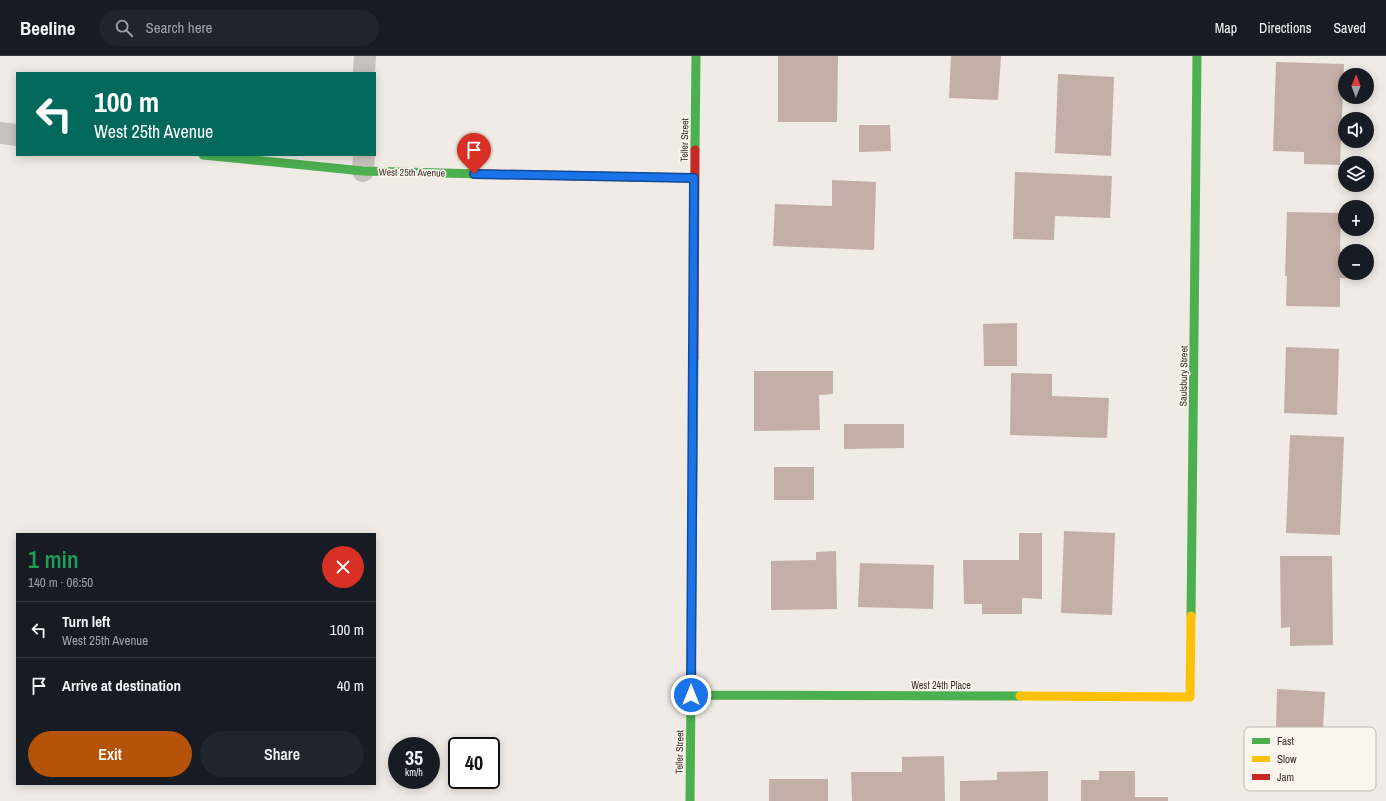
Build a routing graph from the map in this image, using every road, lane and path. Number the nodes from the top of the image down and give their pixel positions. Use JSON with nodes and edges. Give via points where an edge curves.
{"nodes":[{"id":1,"x":365,"y":56,"type":"edge"},
{"id":2,"x":696,"y":56,"type":"edge"},
{"id":3,"x":1197,"y":56,"type":"edge"},
{"id":4,"x":364,"y":72,"type":"edge"},
{"id":5,"x":0,"y":133,"type":"edge"},
{"id":6,"x":16,"y":135,"type":"edge"},
{"id":7,"x":223,"y":156,"type":"edge"},
{"id":8,"x":363,"y":163,"type":"edge"},
{"id":9,"x":694,"y":178,"type":"junction"},
{"id":10,"x":691,"y":695,"type":"junction"},
{"id":11,"x":1190,"y":697,"type":"joint"},
{"id":12,"x":690,"y":801,"type":"edge"}],
"edges":[{"from":1,"to":4,"type":"street"},
{"from":2,"to":9,"type":"street","name":"Teller Street"},
{"from":3,"to":11,"type":"street","name":"Saulsbury Street"},
{"from":5,"to":6,"type":"street"},
{"from":7,"to":8,"type":"street","name":"West 25th Avenue"},
{"from":8,"to":9,"type":"street","name":"West 25th Avenue"},
{"from":9,"to":10,"type":"street","name":"Teller Street"},
{"from":10,"to":11,"type":"street","name":"West 24th Place"},
{"from":10,"to":12,"type":"street","name":"Teller Street"}]}
